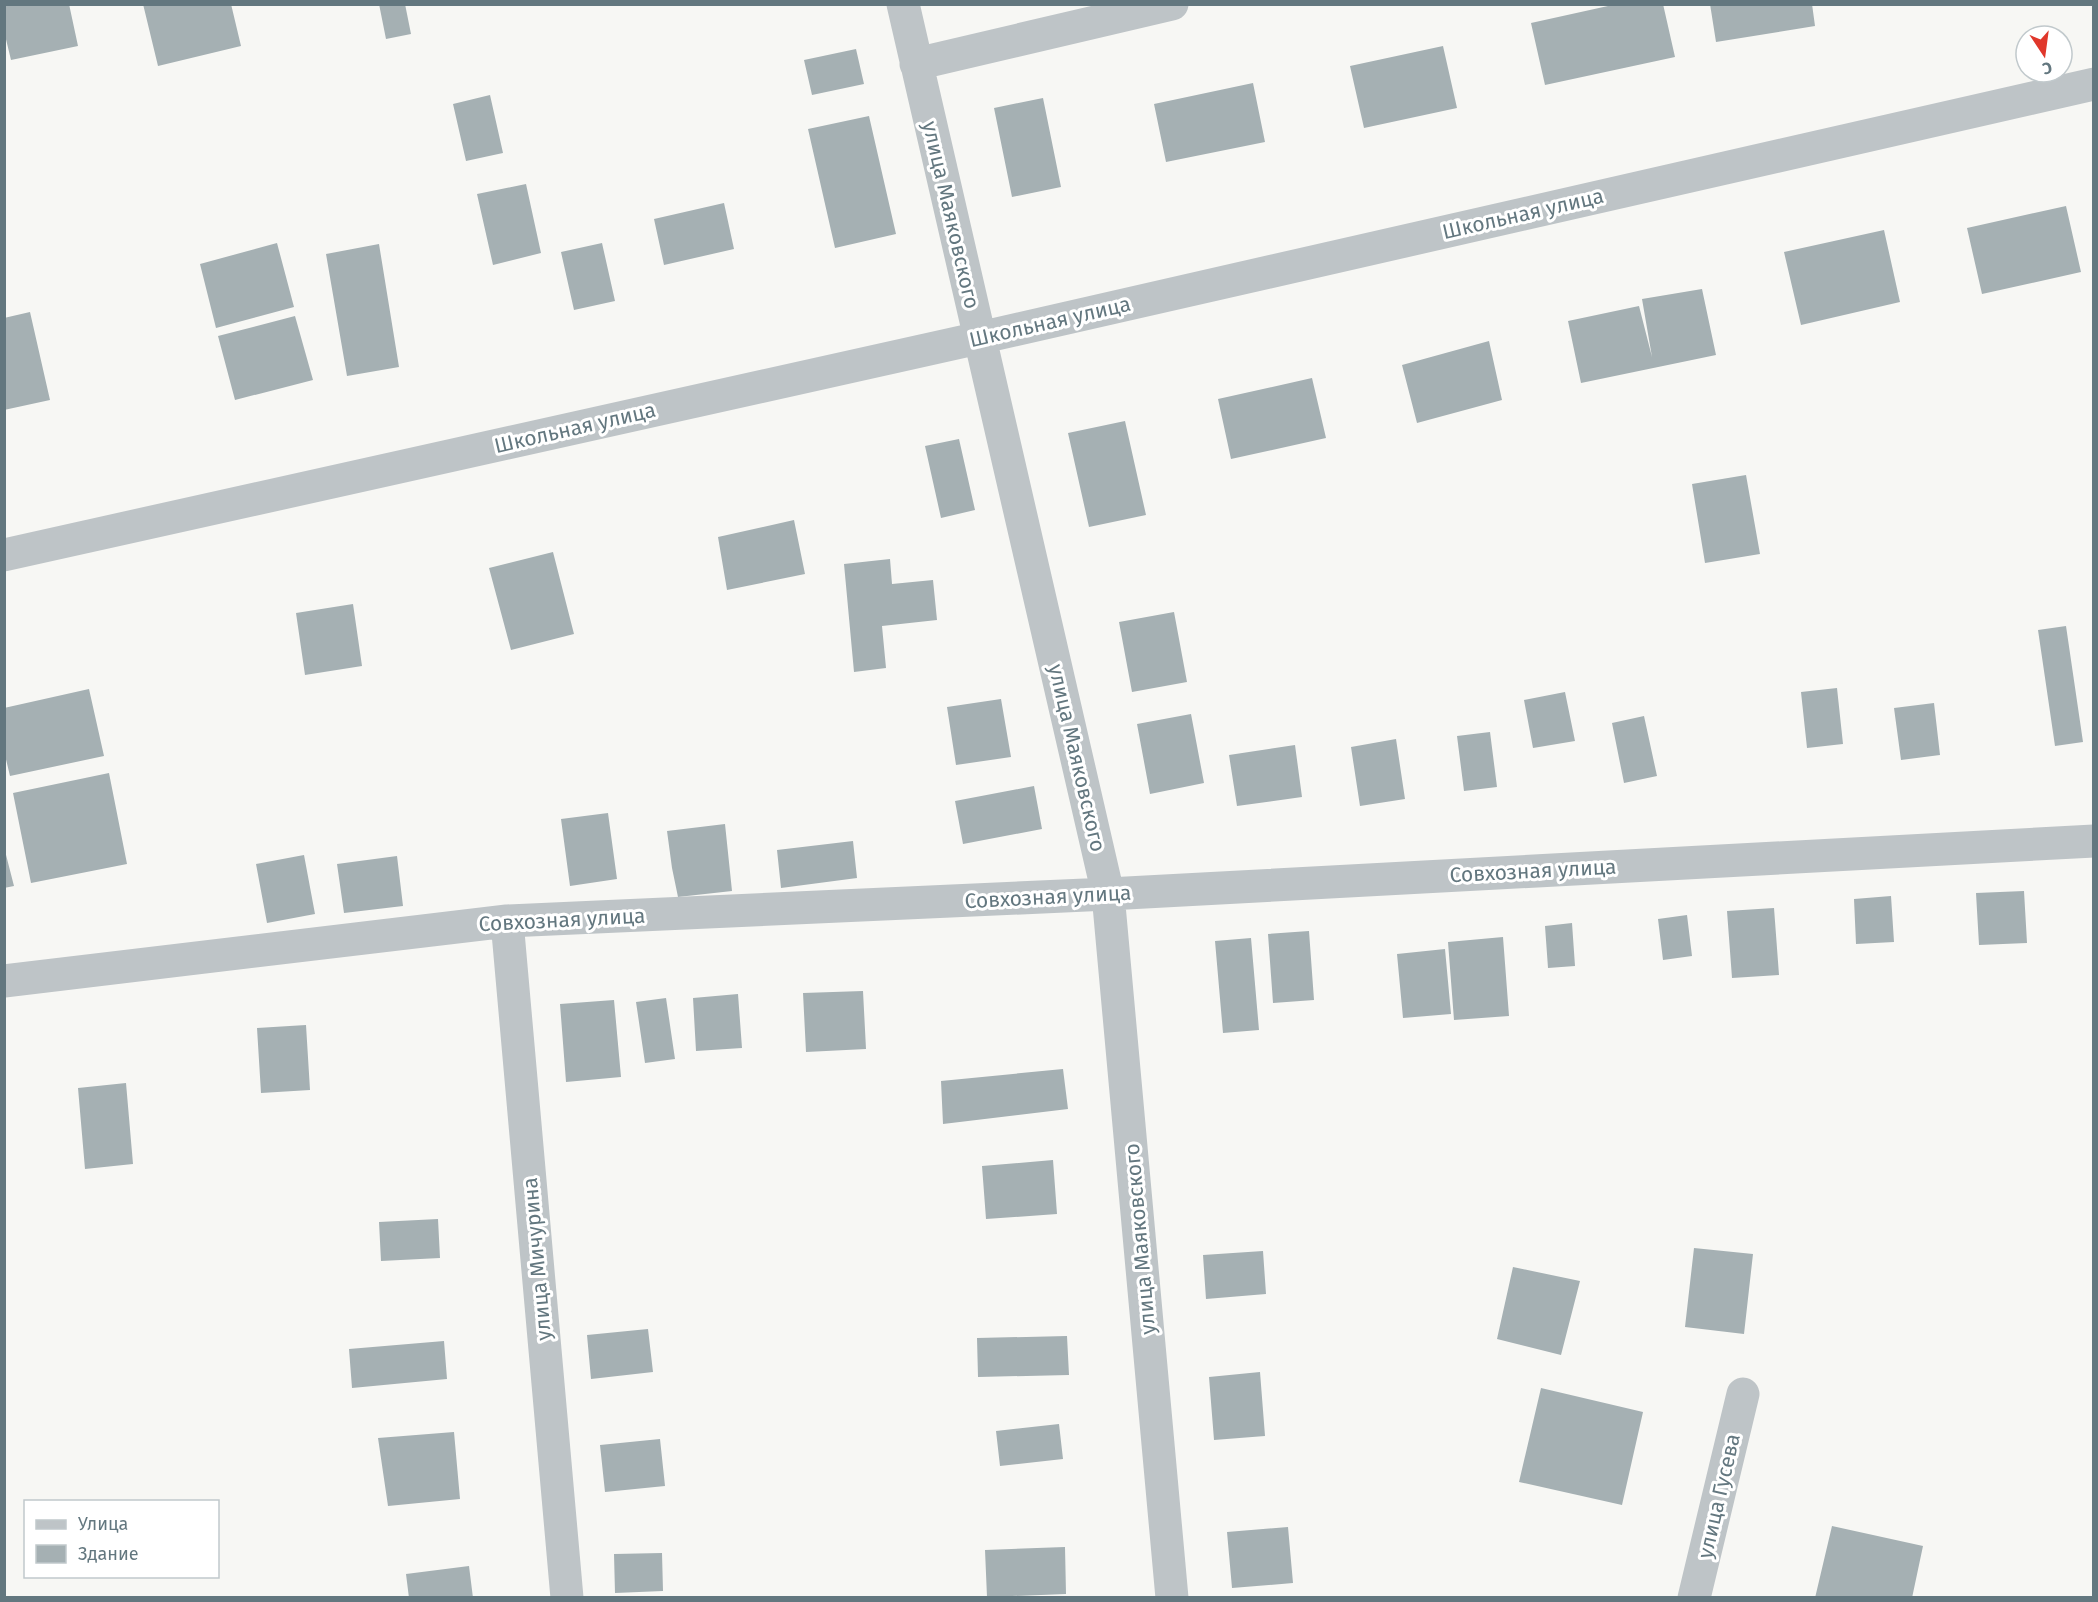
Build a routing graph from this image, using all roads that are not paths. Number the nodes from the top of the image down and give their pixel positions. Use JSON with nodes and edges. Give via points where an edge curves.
{"nodes":[{"id":1,"x":903,"y":4,"type":"edge"},
{"id":2,"x":1172,"y":4,"type":"edge"},
{"id":3,"x":916,"y":64,"type":"junction"},
{"id":4,"x":2094,"y":84,"type":"edge"},
{"id":5,"x":979,"y":338,"type":"junction"},
{"id":6,"x":4,"y":555,"type":"edge"},
{"id":7,"x":2094,"y":841,"type":"edge"},
{"id":8,"x":1108,"y":894,"type":"junction"},
{"id":9,"x":507,"y":921,"type":"junction"},
{"id":10,"x":4,"y":981,"type":"edge"},
{"id":11,"x":1743,"y":1394,"type":"dead end"},
{"id":12,"x":567,"y":1598,"type":"edge"},
{"id":13,"x":1172,"y":1598,"type":"edge"},
{"id":14,"x":1694,"y":1598,"type":"edge"}],
"edges":[{"from":1,"to":3,"type":"street","name":"улица Маяковского"},
{"from":2,"to":3,"type":"street"},
{"from":3,"to":5,"type":"street","name":"улица Маяковского"},
{"from":4,"to":5,"type":"street","name":"Школьная улица"},
{"from":5,"to":6,"type":"street","name":"Школьная улица"},
{"from":5,"to":8,"type":"street","name":"улица Маяковского"},
{"from":7,"to":8,"type":"street","name":"Совхозная улица"},
{"from":8,"to":9,"type":"street","name":"Совхозная улица"},
{"from":8,"to":13,"type":"street","name":"улица Маяковского"},
{"from":9,"to":10,"type":"street","name":"Совхозная улица"},
{"from":9,"to":12,"type":"street","name":"улица Мичурина"},
{"from":11,"to":14,"type":"street","name":"улица Гусева"}]}
